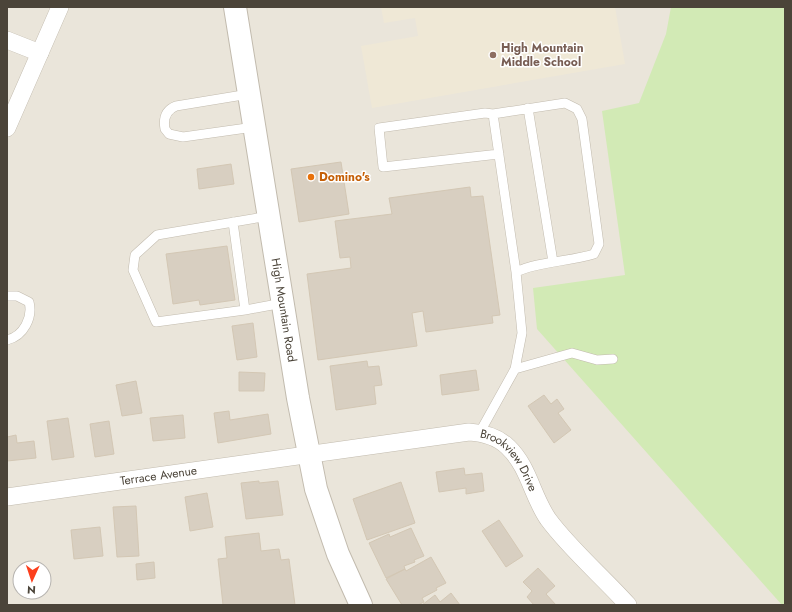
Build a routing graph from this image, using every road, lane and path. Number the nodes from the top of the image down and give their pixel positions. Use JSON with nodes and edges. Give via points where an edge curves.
{"nodes":[{"id":1,"x":60,"y":7,"type":"edge"},
{"id":2,"x":235,"y":7,"type":"edge"},
{"id":3,"x":7,"y":40,"type":"edge"},
{"id":4,"x":40,"y":53,"type":"junction"},
{"id":5,"x":249,"y":94,"type":"junction"},
{"id":6,"x":528,"y":108,"type":"junction"},
{"id":7,"x":493,"y":114,"type":"junction"},
{"id":8,"x":254,"y":127,"type":"junction"},
{"id":9,"x":7,"y":128,"type":"edge"},
{"id":10,"x":499,"y":154,"type":"junction"},
{"id":11,"x":269,"y":216,"type":"junction"},
{"id":12,"x":234,"y":222,"type":"junction"},
{"id":13,"x":553,"y":262,"type":"junction"},
{"id":14,"x":516,"y":272,"type":"junction"},
{"id":15,"x":7,"y":296,"type":"edge"},
{"id":16,"x":283,"y":303,"type":"junction"},
{"id":17,"x":245,"y":310,"type":"junction"},
{"id":18,"x":7,"y":340,"type":"edge"},
{"id":19,"x":613,"y":359,"type":"dead end"},
{"id":20,"x":515,"y":369,"type":"junction"},
{"id":21,"x":480,"y":432,"type":"junction"},
{"id":22,"x":309,"y":454,"type":"junction"},
{"id":23,"x":7,"y":497,"type":"edge"},
{"id":24,"x":361,"y":605,"type":"edge"},
{"id":25,"x":628,"y":605,"type":"edge"}],
"edges":[{"from":1,"to":4,"type":"street"},
{"from":2,"to":5,"type":"street","name":"High Mountain Road"},
{"from":3,"to":4,"type":"street"},
{"from":4,"to":9,"type":"street"},
{"from":5,"to":8,"type":"street","name":"High Mountain Road"},
{"from":5,"to":8,"type":"lane","via":[[176,106],[166,115],[165,129],[169,134],[183,137]]},
{"from":6,"to":7,"type":"lane"},
{"from":6,"to":13,"type":"lane"},
{"from":6,"to":13,"type":"lane","via":[[565,103],[577,109],[582,119],[599,244],[594,254]]},
{"from":7,"to":10,"type":"lane"},
{"from":7,"to":10,"type":"lane","via":[[379,128],[383,167]]},
{"from":8,"to":11,"type":"street","name":"High Mountain Road"},
{"from":10,"to":14,"type":"lane"},
{"from":11,"to":12,"type":"lane"},
{"from":11,"to":16,"type":"street","name":"High Mountain Road"},
{"from":12,"to":17,"type":"lane"},
{"from":12,"to":17,"type":"lane","via":[[157,235],[135,255],[133,270],[156,322]]},
{"from":13,"to":14,"type":"lane"},
{"from":14,"to":20,"type":"lane","via":[[522,333]]},
{"from":15,"to":18,"type":"lane","via":[[17,296],[29,302],[31,311],[26,327]]},
{"from":16,"to":17,"type":"lane"},
{"from":16,"to":22,"type":"street","name":"High Mountain Road"},
{"from":19,"to":20,"type":"lane","via":[[597,360],[572,353]]},
{"from":20,"to":21,"type":"lane"},
{"from":21,"to":22,"type":"street","name":"Brookview Drive"},
{"from":21,"to":25,"type":"street","name":"Brookview Drive","via":[[501,442],[519,458],[548,519]]},
{"from":22,"to":23,"type":"street","name":"Terrace Avenue"},
{"from":22,"to":24,"type":"street","name":"High Mountain Road","via":[[325,518]]}]}
